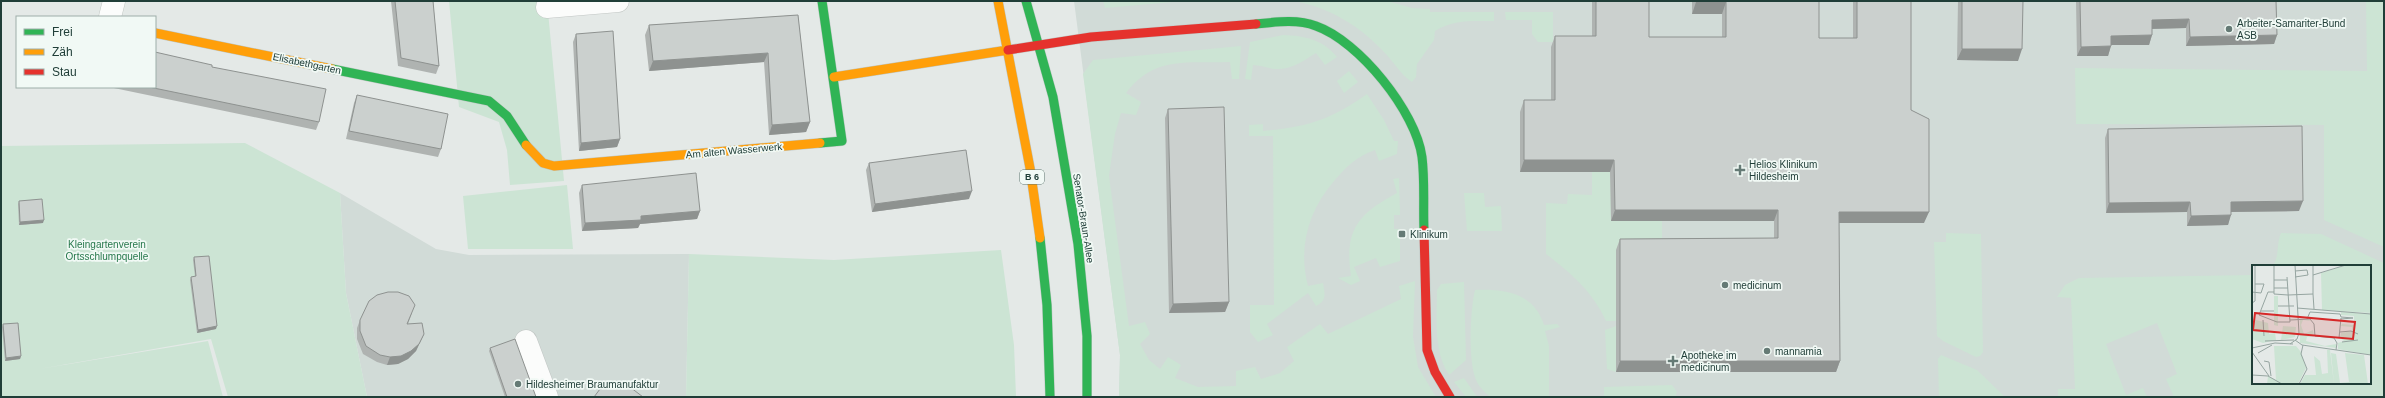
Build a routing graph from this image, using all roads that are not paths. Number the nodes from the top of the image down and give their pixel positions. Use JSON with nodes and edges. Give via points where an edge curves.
{"nodes":[{"id":1,"x":114,"y":1,"type":"edge"},
{"id":2,"x":618,"y":1,"type":"edge"},
{"id":3,"x":822,"y":1,"type":"edge"},
{"id":4,"x":998,"y":1,"type":"edge"},
{"id":5,"x":1026,"y":1,"type":"edge"},
{"id":6,"x":547,"y":7,"type":"dead end"},
{"id":7,"x":110,"y":16,"type":"edge"},
{"id":8,"x":156,"y":33,"type":"edge"},
{"id":9,"x":1038,"y":46,"type":"junction"},
{"id":10,"x":1006,"y":50,"type":"junction"},
{"id":11,"x":834,"y":77,"type":"junction"},
{"id":12,"x":562,"y":165,"type":"joint"},
{"id":13,"x":526,"y":340,"type":"dead end"},
{"id":14,"x":547,"y":397,"type":"edge"},
{"id":15,"x":1050,"y":397,"type":"edge"},
{"id":16,"x":1087,"y":397,"type":"edge"},
{"id":17,"x":1450,"y":397,"type":"edge"}],
"edges":[{"from":1,"to":7,"type":"street"},
{"from":2,"to":6,"type":"street"},
{"from":3,"to":11,"type":"street","name":"Am alten Wasserwerk"},
{"from":4,"to":10,"type":"street","number":"B 6"},
{"from":5,"to":9,"type":"street","name":"Senator-Braun-Allee"},
{"from":8,"to":12,"type":"street","name":"Elisabethgarten","via":[[458,94],[499,105],[540,161],[548,165]]},
{"from":9,"to":10,"type":"street"},
{"from":9,"to":16,"type":"street","name":"Senator-Braun-Allee","via":[[1053,97],[1078,244],[1087,336]]},
{"from":9,"to":17,"type":"street","via":[[1091,37],[1298,22],[1317,26],[1354,51],[1387,83],[1408,117],[1422,156],[1427,350],[1435,372]]},
{"from":10,"to":11,"type":"street"},
{"from":10,"to":15,"type":"street","number":"B 6","via":[[1030,168],[1040,241],[1049,341]]},
{"from":11,"to":12,"type":"street","name":"Am alten Wasserwerk","via":[[842,141]]},
{"from":13,"to":14,"type":"street"}]}
